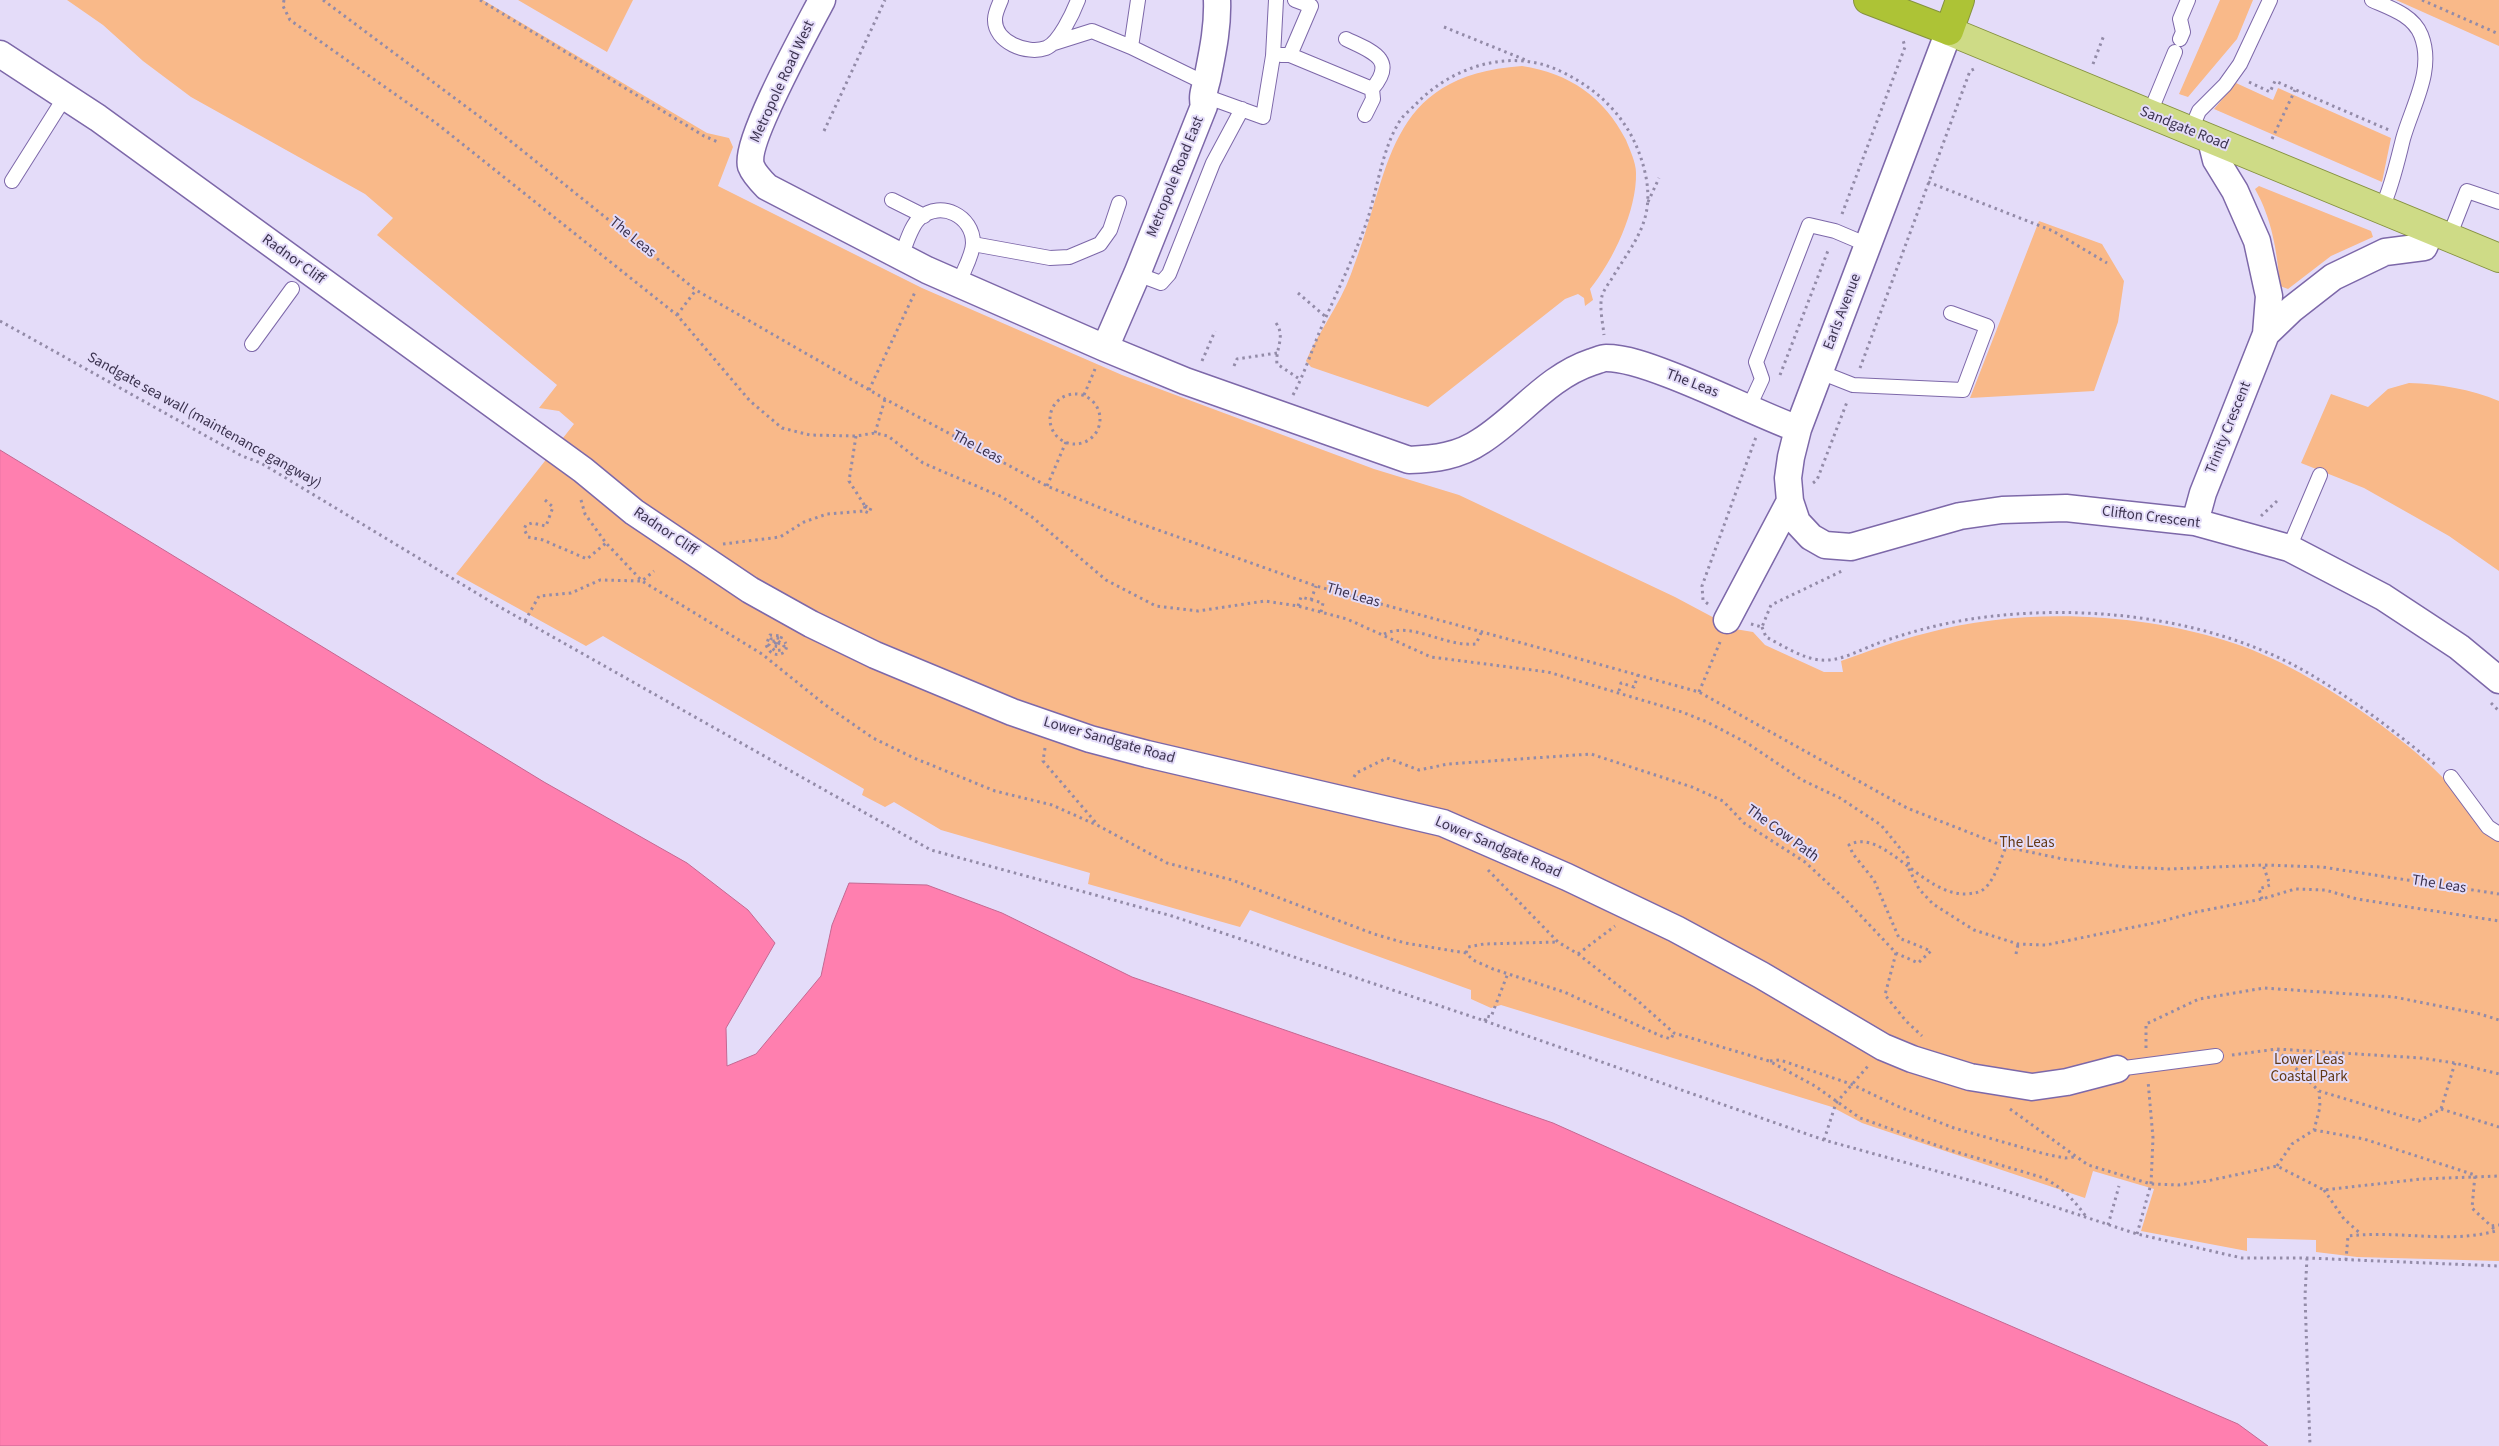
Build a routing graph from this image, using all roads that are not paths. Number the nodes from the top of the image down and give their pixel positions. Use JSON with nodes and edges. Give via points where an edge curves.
{"nodes":[{"id":1,"x":822,"y":0,"type":"edge"},
{"id":2,"x":1001,"y":0,"type":"edge"},
{"id":3,"x":1078,"y":0,"type":"edge"},
{"id":4,"x":1138,"y":0,"type":"edge"},
{"id":5,"x":1217,"y":0,"type":"edge"},
{"id":6,"x":1276,"y":0,"type":"edge"},
{"id":7,"x":1295,"y":0,"type":"edge"},
{"id":8,"x":1868,"y":0,"type":"edge"},
{"id":9,"x":1960,"y":0,"type":"edge"},
{"id":10,"x":2188,"y":0,"type":"edge"},
{"id":11,"x":2270,"y":0,"type":"edge"},
{"id":12,"x":2372,"y":0,"type":"edge"},
{"id":13,"x":1949,"y":31,"type":"junction"},
{"id":14,"x":1346,"y":39,"type":"dead end"},
{"id":15,"x":1054,"y":42,"type":"junction"},
{"id":16,"x":1131,"y":47,"type":"junction"},
{"id":17,"x":0,"y":54,"type":"edge"},
{"id":18,"x":1290,"y":55,"type":"junction"},
{"id":19,"x":1273,"y":56,"type":"junction"},
{"id":20,"x":1372,"y":89,"type":"junction"},
{"id":21,"x":1204,"y":90,"type":"junction"},
{"id":22,"x":58,"y":108,"type":"dead end"},
{"id":23,"x":1242,"y":109,"type":"junction"},
{"id":24,"x":1365,"y":115,"type":"dead end"},
{"id":25,"x":2149,"y":115,"type":"junction"},
{"id":26,"x":2201,"y":136,"type":"junction"},
{"id":27,"x":12,"y":181,"type":"dead end"},
{"id":28,"x":892,"y":200,"type":"dead end"},
{"id":29,"x":2499,"y":202,"type":"edge"},
{"id":30,"x":1120,"y":203,"type":"dead end"},
{"id":31,"x":2382,"y":208,"type":"junction"},
{"id":32,"x":924,"y":216,"type":"junction"},
{"id":33,"x":2440,"y":234,"type":"junction"},
{"id":34,"x":973,"y":244,"type":"junction"},
{"id":35,"x":1868,"y":245,"type":"junction"},
{"id":36,"x":901,"y":256,"type":"junction"},
{"id":37,"x":2499,"y":258,"type":"edge"},
{"id":38,"x":1137,"y":274,"type":"junction"},
{"id":39,"x":958,"y":283,"type":"junction"},
{"id":40,"x":292,"y":289,"type":"dead end"},
{"id":41,"x":1952,"y":313,"type":"dead end"},
{"id":42,"x":2266,"y":334,"type":"junction"},
{"id":43,"x":252,"y":344,"type":"dead end"},
{"id":44,"x":1105,"y":348,"type":"junction"},
{"id":45,"x":1820,"y":372,"type":"junction"},
{"id":46,"x":1757,"y":412,"type":"junction"},
{"id":47,"x":1798,"y":429,"type":"junction"},
{"id":48,"x":2320,"y":475,"type":"dead end"},
{"id":49,"x":1790,"y":502,"type":"junction"},
{"id":50,"x":2195,"y":522,"type":"junction"},
{"id":51,"x":2289,"y":548,"type":"junction"},
{"id":52,"x":750,"y":590,"type":"joint"},
{"id":53,"x":1727,"y":620,"type":"road end"},
{"id":54,"x":2494,"y":690,"type":"edge"},
{"id":55,"x":2451,"y":778,"type":"road end"},
{"id":56,"x":2499,"y":834,"type":"edge"},
{"id":57,"x":2216,"y":1056,"type":"road end"},
{"id":58,"x":2117,"y":1069,"type":"joint"}],
"edges":[{"from":1,"to":36,"type":"street","name":"Metropole Road West","via":[[756,134],[750,165],[767,187]]},
{"from":2,"to":15,"type":"lane","via":[[995,19],[1000,33],[1011,44],[1026,49],[1046,48]]},
{"from":3,"to":15,"type":"lane"},
{"from":4,"to":16,"type":"lane"},
{"from":5,"to":21,"type":"street","name":"Metropole Road East","via":[[1218,22]]},
{"from":6,"to":19,"type":"lane"},
{"from":7,"to":18,"type":"lane","via":[[1311,6]]},
{"from":8,"to":13,"type":"highway","name":"Sandgate Road"},
{"from":9,"to":13,"type":"highway","name":"Earls Avenue"},
{"from":10,"to":25,"type":"lane","via":[[2180,19],[2183,32]]},
{"from":11,"to":26,"type":"lane","via":[[2240,64],[2199,111]]},
{"from":12,"to":31,"type":"lane","via":[[2410,19],[2420,34],[2424,51],[2419,95]]},
{"from":13,"to":25,"type":"main road","name":"Sandgate Road"},
{"from":13,"to":35,"type":"street","name":"Earls Avenue"},
{"from":14,"to":20,"type":"lane","via":[[1377,54],[1382,62],[1381,79]]},
{"from":15,"to":16,"type":"lane","via":[[1092,31]]},
{"from":16,"to":21,"type":"lane"},
{"from":17,"to":52,"type":"street","name":"Radnor Cliff","via":[[98,118],[589,460],[634,512]]},
{"from":18,"to":19,"type":"lane"},
{"from":18,"to":20,"type":"lane"},
{"from":19,"to":23,"type":"lane","via":[[1263,117]]},
{"from":20,"to":24,"type":"lane","via":[[1373,100]]},
{"from":21,"to":23,"type":"lane"},
{"from":21,"to":38,"type":"street","name":"Metropole Road East","via":[[1204,106]]},
{"from":22,"to":27,"type":"lane"},
{"from":23,"to":38,"type":"lane","via":[[1213,163],[1169,274],[1161,283]]},
{"from":25,"to":26,"type":"main road","name":"Sandgate Road"},
{"from":26,"to":31,"type":"main road","name":"Sandgate Road"},
{"from":26,"to":42,"type":"street","name":"Trinity Crescent","via":[[2235,191],[2257,241],[2268,296]]},
{"from":28,"to":32,"type":"lane"},
{"from":29,"to":33,"type":"lane","via":[[2468,191]]},
{"from":30,"to":34,"type":"lane","via":[[1110,230],[1100,244],[1069,257],[1050,258]]},
{"from":31,"to":33,"type":"main road","name":"Sandgate Road"},
{"from":32,"to":34,"type":"lane","via":[[931,211],[950,210],[965,219]]},
{"from":32,"to":36,"type":"lane","via":[[919,219]]},
{"from":33,"to":37,"type":"main road","name":"Sandgate Road"},
{"from":33,"to":42,"type":"street","name":"Trinity Crescent","via":[[2424,247],[2385,252],[2333,277]]},
{"from":34,"to":39,"type":"lane"},
{"from":35,"to":45,"type":"street","name":"Earls Avenue"},
{"from":35,"to":46,"type":"lane","via":[[1835,231],[1809,225],[1756,362],[1762,379]]},
{"from":36,"to":39,"type":"street"},
{"from":38,"to":44,"type":"street","name":"Metropole Road East"},
{"from":39,"to":44,"type":"street"},
{"from":40,"to":43,"type":"lane"},
{"from":41,"to":45,"type":"lane","via":[[1987,326],[1963,390],[1853,386]]},
{"from":42,"to":50,"type":"street","name":"Trinity Crescent","via":[[2203,493]]},
{"from":44,"to":46,"type":"street","name":"The Leas","via":[[1185,381],[1409,460],[1436,459],[1480,442],[1535,395],[1567,373],[1605,357],[1646,366]]},
{"from":45,"to":47,"type":"street","name":"Earls Avenue"},
{"from":46,"to":47,"type":"street","name":"The Leas"},
{"from":47,"to":49,"type":"street","name":"Earls Avenue","via":[[1790,457]]},
{"from":48,"to":51,"type":"lane"},
{"from":49,"to":50,"type":"street","name":"Clifton Crescent","via":[[1797,522],[1811,537],[1825,545],[1851,547],[1960,516],[2002,510],[2066,508]]},
{"from":49,"to":53,"type":"street"},
{"from":50,"to":51,"type":"street","name":"Clifton Crescent"},
{"from":51,"to":54,"type":"street","name":"Clifton Crescent","via":[[2383,597],[2459,647]]},
{"from":52,"to":58,"type":"street","name":"Lower Sandgate Road","via":[[875,656],[1012,712],[1090,739],[1443,823],[1720,951],[1883,1047],[1912,1059],[1970,1077],[2032,1087]]},
{"from":55,"to":56,"type":"lane","via":[[2488,827]]},
{"from":57,"to":58,"type":"lane"}]}
